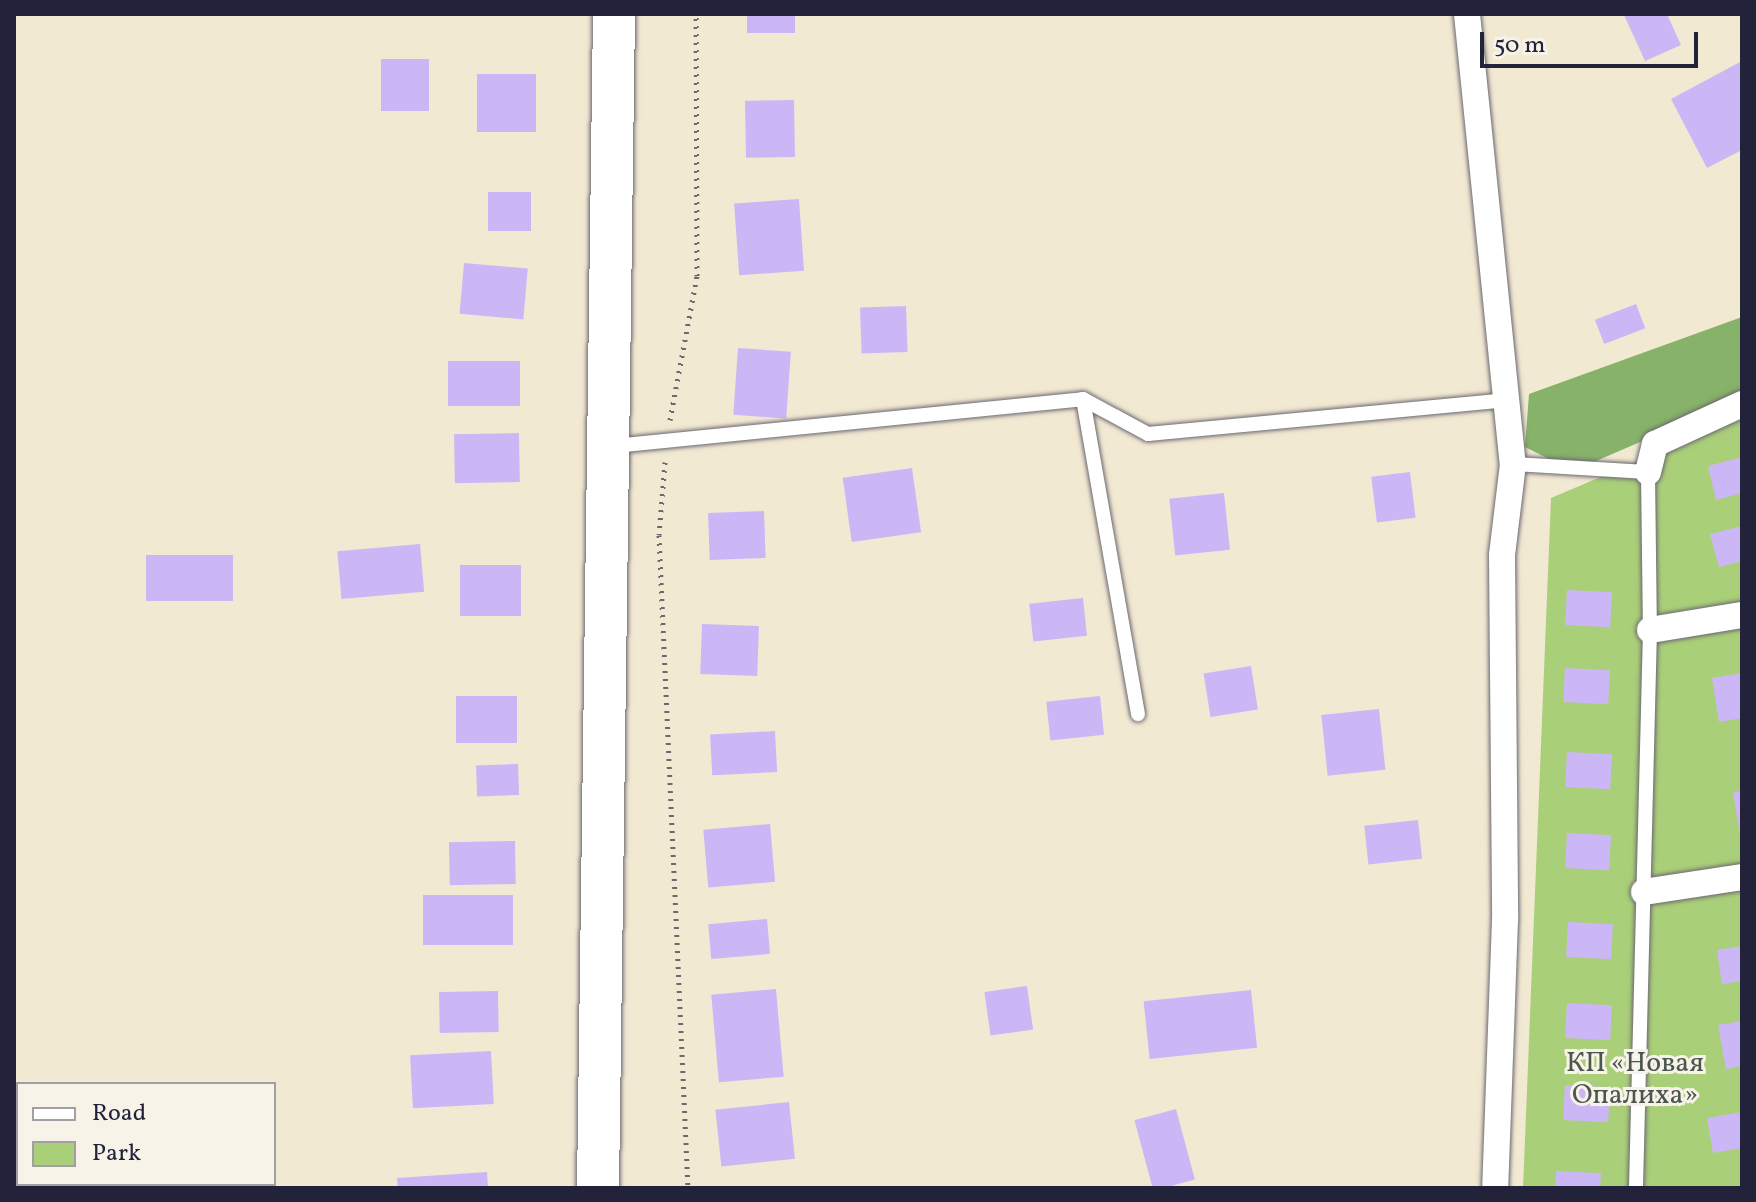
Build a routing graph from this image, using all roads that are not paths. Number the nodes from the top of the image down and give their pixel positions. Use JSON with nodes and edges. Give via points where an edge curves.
{"nodes":[{"id":1,"x":614,"y":14,"type":"edge"},
{"id":2,"x":1467,"y":14,"type":"edge"},
{"id":3,"x":1083,"y":399,"type":"junction"},
{"id":4,"x":1505,"y":400,"type":"junction"},
{"id":5,"x":1742,"y":404,"type":"edge"},
{"id":6,"x":605,"y":447,"type":"junction"},
{"id":7,"x":1513,"y":464,"type":"junction"},
{"id":8,"x":1648,"y":472,"type":"junction"},
{"id":9,"x":1742,"y":615,"type":"edge"},
{"id":10,"x":1650,"y":630,"type":"junction"},
{"id":11,"x":1138,"y":714,"type":"dead end"},
{"id":12,"x":1742,"y":877,"type":"edge"},
{"id":13,"x":1644,"y":892,"type":"junction"},
{"id":14,"x":598,"y":1188,"type":"edge"},
{"id":15,"x":1495,"y":1188,"type":"edge"},
{"id":16,"x":1636,"y":1188,"type":"edge"}],
"edges":[{"from":1,"to":6,"type":"main road"},
{"from":2,"to":4,"type":"street"},
{"from":3,"to":4,"type":"lane","via":[[1148,434]]},
{"from":3,"to":6,"type":"lane"},
{"from":3,"to":11,"type":"lane"},
{"from":4,"to":7,"type":"street"},
{"from":5,"to":8,"type":"street","via":[[1655,444]]},
{"from":6,"to":14,"type":"main road"},
{"from":7,"to":8,"type":"lane"},
{"from":7,"to":15,"type":"street","via":[[1502,555],[1505,920]]},
{"from":8,"to":10,"type":"lane"},
{"from":9,"to":10,"type":"street"},
{"from":10,"to":13,"type":"lane"},
{"from":12,"to":13,"type":"street"},
{"from":13,"to":16,"type":"lane"}]}
